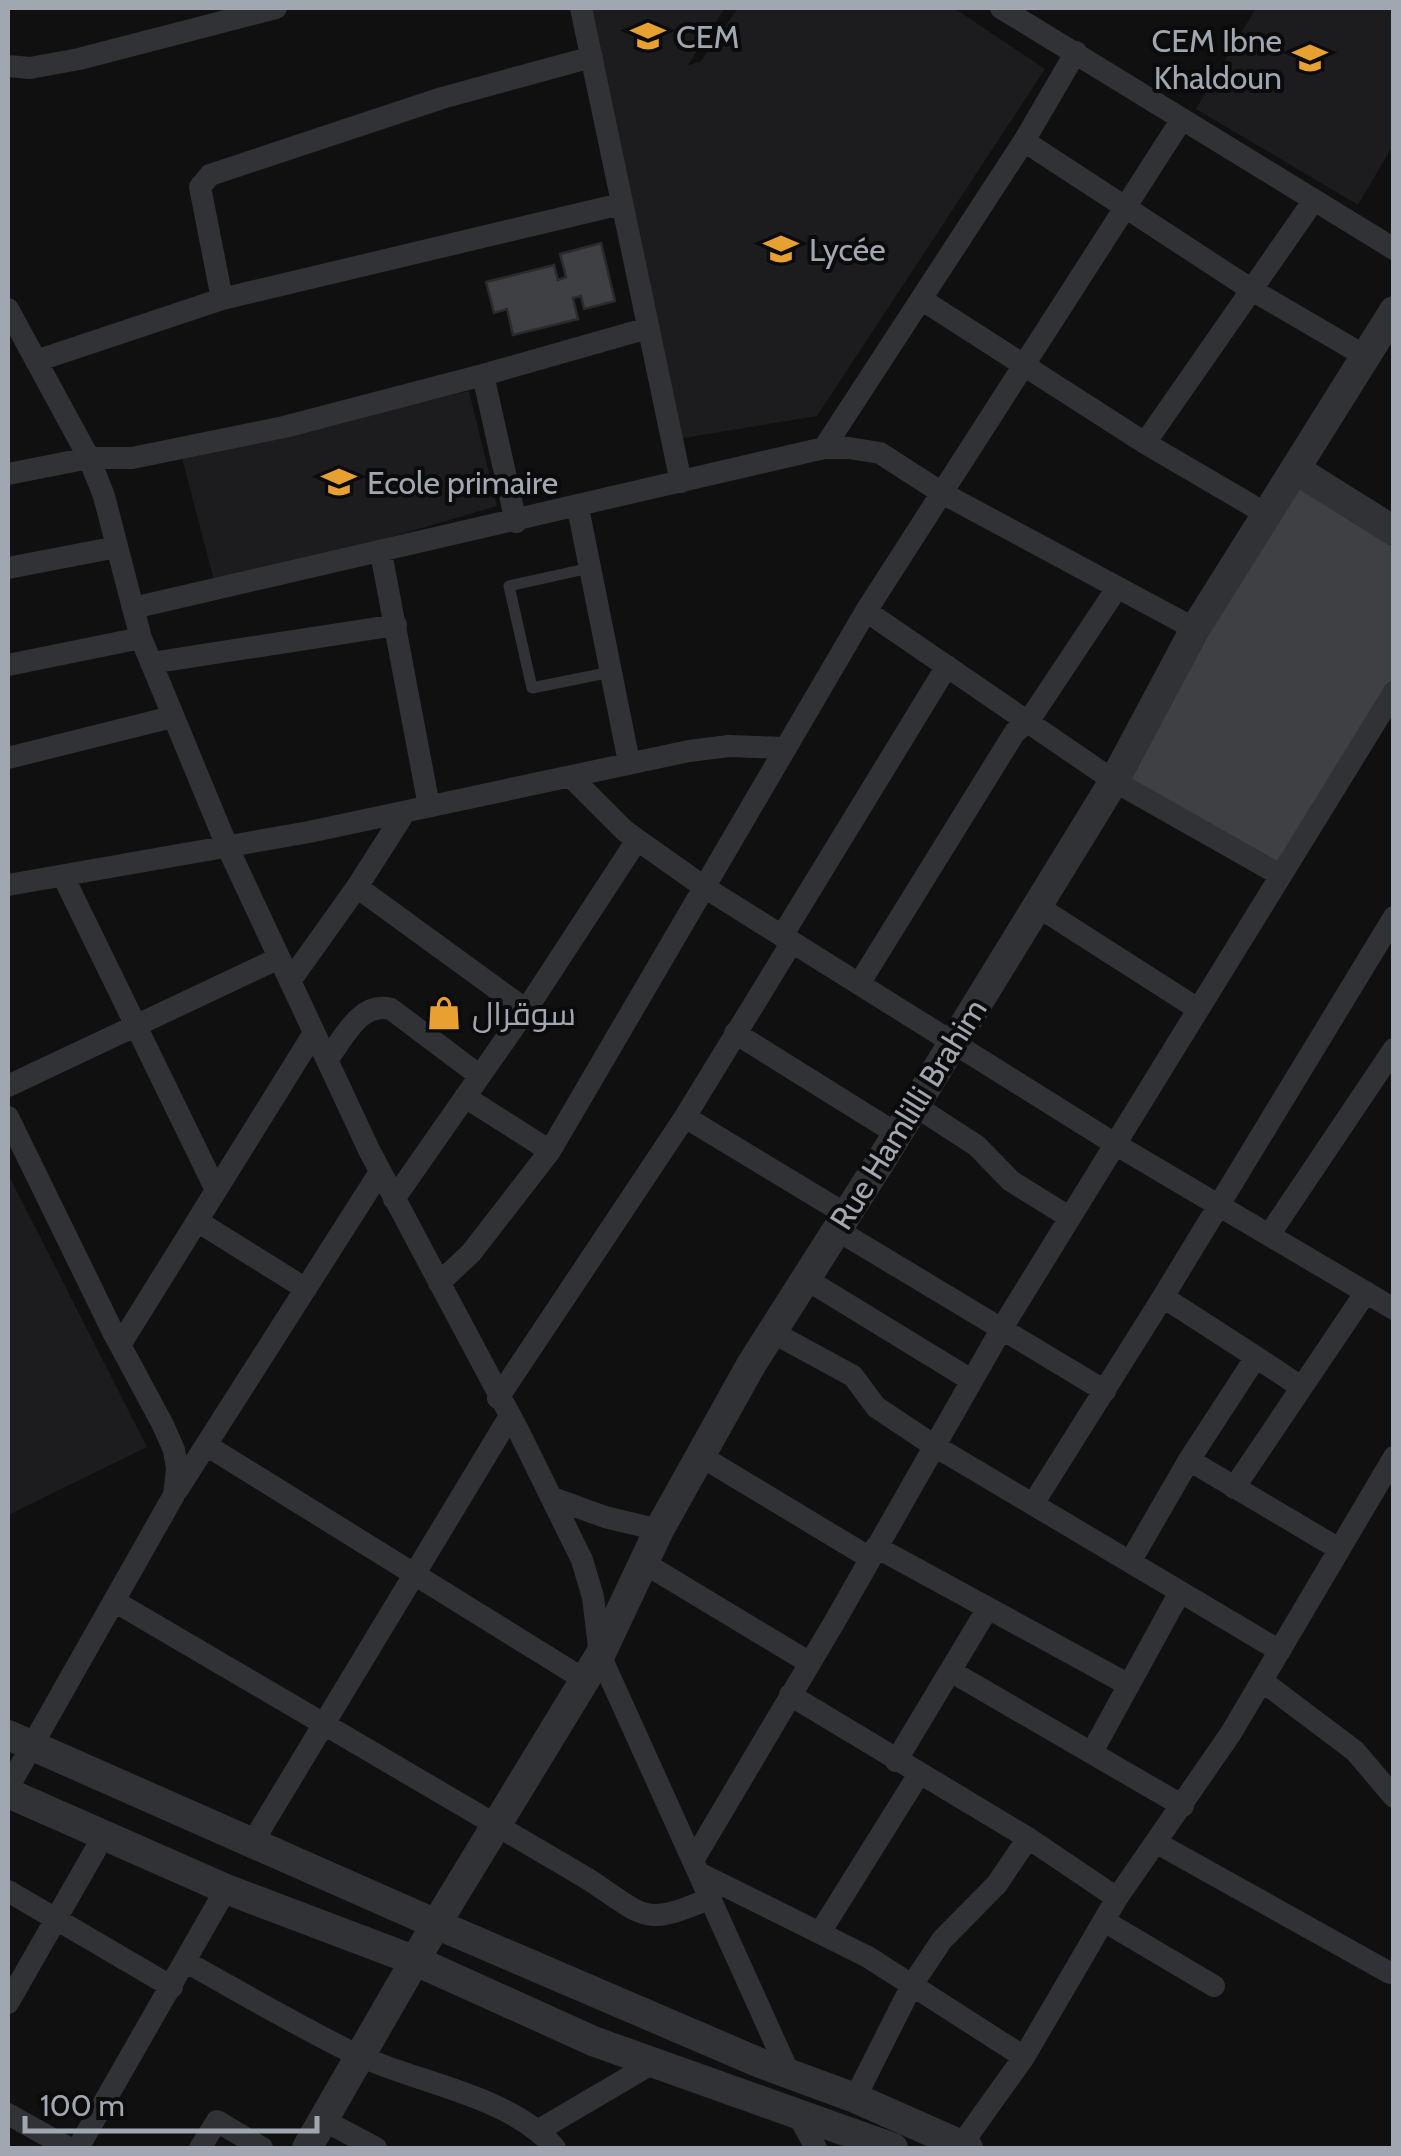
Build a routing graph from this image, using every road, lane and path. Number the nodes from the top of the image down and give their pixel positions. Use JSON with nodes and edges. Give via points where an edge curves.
{"nodes":[{"id":1,"x":276,"y":8,"type":"edge"},
{"id":2,"x":582,"y":8,"type":"edge"},
{"id":3,"x":1000,"y":8,"type":"edge"},
{"id":4,"x":221,"y":13,"type":"edge"},
{"id":5,"x":1076,"y":52,"type":"junction"},
{"id":6,"x":592,"y":57,"type":"junction"},
{"id":7,"x":8,"y":66,"type":"edge"},
{"id":8,"x":1182,"y":119,"type":"junction"},
{"id":9,"x":1024,"y":141,"type":"junction"},
{"id":10,"x":1314,"y":200,"type":"junction"},
{"id":11,"x":621,"y":204,"type":"junction"},
{"id":12,"x":1125,"y":208,"type":"junction"},
{"id":13,"x":1394,"y":249,"type":"edge"},
{"id":14,"x":1252,"y":290,"type":"junction"},
{"id":15,"x":222,"y":299,"type":"junction"},
{"id":16,"x":921,"y":299,"type":"junction"},
{"id":17,"x":8,"y":309,"type":"edge"},
{"id":18,"x":1394,"y":311,"type":"edge"},
{"id":19,"x":648,"y":328,"type":"junction"},
{"id":20,"x":1365,"y":356,"type":"junction"},
{"id":21,"x":36,"y":362,"type":"junction"},
{"id":22,"x":1025,"y":366,"type":"junction"},
{"id":23,"x":483,"y":375,"type":"junction"},
{"id":24,"x":1145,"y":443,"type":"junction"},
{"id":25,"x":824,"y":448,"type":"junction"},
{"id":26,"x":88,"y":458,"type":"junction"},
{"id":27,"x":1295,"y":468,"type":"junction"},
{"id":28,"x":8,"y":474,"type":"edge"},
{"id":29,"x":681,"y":482,"type":"junction"},
{"id":30,"x":942,"y":494,"type":"junction"},
{"id":31,"x":578,"y":508,"type":"junction"},
{"id":32,"x":1268,"y":515,"type":"junction"},
{"id":33,"x":516,"y":522,"type":"junction"},
{"id":34,"x":1394,"y":531,"type":"edge"},
{"id":35,"x":117,"y":546,"type":"junction"},
{"id":36,"x":381,"y":553,"type":"junction"},
{"id":37,"x":8,"y":568,"type":"edge"},
{"id":38,"x":590,"y":568,"type":"junction"},
{"id":39,"x":1118,"y":588,"type":"junction"},
{"id":40,"x":133,"y":608,"type":"junction"},
{"id":41,"x":866,"y":611,"type":"junction"},
{"id":42,"x":396,"y":625,"type":"junction"},
{"id":43,"x":1195,"y":629,"type":"junction"},
{"id":44,"x":141,"y":638,"type":"junction"},
{"id":45,"x":151,"y":663,"type":"junction"},
{"id":46,"x":8,"y":666,"type":"edge"},
{"id":47,"x":947,"y":666,"type":"junction"},
{"id":48,"x":611,"y":672,"type":"junction"},
{"id":49,"x":1394,"y":692,"type":"edge"},
{"id":50,"x":172,"y":717,"type":"junction"},
{"id":51,"x":1028,"y":722,"type":"junction"},
{"id":52,"x":786,"y":748,"type":"junction"},
{"id":53,"x":8,"y":758,"type":"edge"},
{"id":54,"x":629,"y":762,"type":"junction"},
{"id":55,"x":571,"y":777,"type":"junction"},
{"id":56,"x":1114,"y":781,"type":"junction"},
{"id":57,"x":429,"y":806,"type":"junction"},
{"id":58,"x":405,"y":812,"type":"junction"},
{"id":59,"x":637,"y":840,"type":"junction"},
{"id":60,"x":227,"y":846,"type":"junction"},
{"id":61,"x":1280,"y":875,"type":"junction"},
{"id":62,"x":63,"y":876,"type":"junction"},
{"id":63,"x":8,"y":885,"type":"edge"},
{"id":64,"x":704,"y":886,"type":"junction"},
{"id":65,"x":357,"y":887,"type":"junction"},
{"id":66,"x":1037,"y":906,"type":"junction"},
{"id":67,"x":1392,"y":927,"type":"edge"},
{"id":68,"x":787,"y":939,"type":"junction"},
{"id":69,"x":279,"y":958,"type":"junction"},
{"id":70,"x":290,"y":981,"type":"junction"},
{"id":71,"x":859,"y":984,"type":"junction"},
{"id":72,"x":1198,"y":1009,"type":"junction"},
{"id":73,"x":526,"y":1010,"type":"junction"},
{"id":74,"x":138,"y":1026,"type":"junction"},
{"id":75,"x":314,"y":1032,"type":"junction"},
{"id":76,"x":736,"y":1033,"type":"junction"},
{"id":77,"x":952,"y":1043,"type":"junction"},
{"id":78,"x":1394,"y":1049,"type":"edge"},
{"id":79,"x":326,"y":1060,"type":"junction"},
{"id":80,"x":480,"y":1076,"type":"junction"},
{"id":81,"x":8,"y":1086,"type":"edge"},
{"id":82,"x":465,"y":1098,"type":"junction"},
{"id":83,"x":914,"y":1105,"type":"junction"},
{"id":84,"x":8,"y":1117,"type":"edge"},
{"id":85,"x":685,"y":1117,"type":"junction"},
{"id":86,"x":897,"y":1134,"type":"junction"},
{"id":87,"x":1114,"y":1144,"type":"junction"},
{"id":88,"x":550,"y":1151,"type":"junction"},
{"id":89,"x":380,"y":1172,"type":"junction"},
{"id":90,"x":216,"y":1190,"type":"junction"},
{"id":91,"x":394,"y":1199,"type":"junction"},
{"id":92,"x":1219,"y":1206,"type":"junction"},
{"id":93,"x":1069,"y":1217,"type":"junction"},
{"id":94,"x":197,"y":1221,"type":"junction"},
{"id":95,"x":842,"y":1223,"type":"junction"},
{"id":96,"x":1269,"y":1236,"type":"junction"},
{"id":97,"x":806,"y":1280,"type":"junction"},
{"id":98,"x":439,"y":1282,"type":"junction"},
{"id":99,"x":306,"y":1288,"type":"junction"},
{"id":100,"x":1366,"y":1292,"type":"junction"},
{"id":101,"x":1163,"y":1298,"type":"junction"},
{"id":102,"x":1394,"y":1310,"type":"edge"},
{"id":103,"x":1002,"y":1328,"type":"junction"},
{"id":104,"x":772,"y":1332,"type":"junction"},
{"id":105,"x":120,"y":1345,"type":"junction"},
{"id":106,"x":1256,"y":1357,"type":"junction"},
{"id":107,"x":971,"y":1380,"type":"junction"},
{"id":108,"x":1301,"y":1387,"type":"junction"},
{"id":109,"x":1105,"y":1391,"type":"junction"},
{"id":110,"x":504,"y":1407,"type":"junction"},
{"id":111,"x":933,"y":1445,"type":"junction"},
{"id":112,"x":206,"y":1446,"type":"junction"},
{"id":113,"x":699,"y":1455,"type":"junction"},
{"id":114,"x":1394,"y":1457,"type":"edge"},
{"id":115,"x":1189,"y":1460,"type":"junction"},
{"id":116,"x":1234,"y":1488,"type":"junction"},
{"id":117,"x":174,"y":1495,"type":"junction"},
{"id":118,"x":553,"y":1498,"type":"junction"},
{"id":119,"x":1033,"y":1504,"type":"junction"},
{"id":120,"x":659,"y":1530,"type":"junction"},
{"id":121,"x":1339,"y":1549,"type":"junction"},
{"id":122,"x":873,"y":1552,"type":"junction"},
{"id":123,"x":1130,"y":1562,"type":"junction"},
{"id":124,"x":644,"y":1563,"type":"junction"},
{"id":125,"x":413,"y":1574,"type":"junction"},
{"id":126,"x":1180,"y":1592,"type":"junction"},
{"id":127,"x":114,"y":1600,"type":"junction"},
{"id":128,"x":988,"y":1608,"type":"junction"},
{"id":129,"x":1280,"y":1651,"type":"junction"},
{"id":130,"x":810,"y":1663,"type":"junction"},
{"id":131,"x":592,"y":1668,"type":"junction"},
{"id":132,"x":952,"y":1672,"type":"junction"},
{"id":133,"x":1262,"y":1681,"type":"junction"},
{"id":134,"x":1128,"y":1685,"type":"junction"},
{"id":135,"x":790,"y":1695,"type":"junction"},
{"id":136,"x":325,"y":1724,"type":"junction"},
{"id":137,"x":19,"y":1741,"type":"edge"},
{"id":138,"x":1092,"y":1752,"type":"junction"},
{"id":139,"x":896,"y":1761,"type":"junction"},
{"id":140,"x":919,"y":1774,"type":"junction"},
{"id":141,"x":8,"y":1790,"type":"edge"},
{"id":142,"x":1394,"y":1797,"type":"edge"},
{"id":143,"x":1184,"y":1806,"type":"junction"},
{"id":144,"x":496,"y":1825,"type":"junction"},
{"id":145,"x":104,"y":1835,"type":"junction"},
{"id":146,"x":1028,"y":1838,"type":"junction"},
{"id":147,"x":252,"y":1844,"type":"junction"},
{"id":148,"x":1157,"y":1844,"type":"junction"},
{"id":149,"x":697,"y":1866,"type":"junction"},
{"id":150,"x":226,"y":1888,"type":"junction"},
{"id":151,"x":8,"y":1891,"type":"edge"},
{"id":152,"x":711,"y":1898,"type":"junction"},
{"id":153,"x":1118,"y":1898,"type":"junction"},
{"id":154,"x":56,"y":1918,"type":"junction"},
{"id":155,"x":1104,"y":1921,"type":"junction"},
{"id":156,"x":436,"y":1924,"type":"junction"},
{"id":157,"x":821,"y":1931,"type":"junction"},
{"id":158,"x":416,"y":1960,"type":"junction"},
{"id":159,"x":186,"y":1962,"type":"junction"},
{"id":160,"x":1390,"y":1974,"type":"dead end"},
{"id":161,"x":912,"y":1985,"type":"junction"},
{"id":162,"x":1214,"y":1986,"type":"dead end"},
{"id":163,"x":172,"y":1987,"type":"junction"},
{"id":164,"x":8,"y":2003,"type":"edge"},
{"id":165,"x":358,"y":2055,"type":"junction"},
{"id":166,"x":1024,"y":2057,"type":"junction"},
{"id":167,"x":653,"y":2063,"type":"junction"},
{"id":168,"x":774,"y":2067,"type":"junction"},
{"id":169,"x":752,"y":2097,"type":"junction"},
{"id":170,"x":855,"y":2098,"type":"junction"},
{"id":171,"x":797,"y":2113,"type":"junction"},
{"id":172,"x":8,"y":2114,"type":"edge"},
{"id":173,"x":323,"y":2120,"type":"junction"},
{"id":174,"x":547,"y":2139,"type":"edge"},
{"id":175,"x":963,"y":2147,"type":"edge"},
{"id":176,"x":69,"y":2148,"type":"edge"},
{"id":177,"x":78,"y":2148,"type":"edge"},
{"id":178,"x":200,"y":2148,"type":"edge"},
{"id":179,"x":262,"y":2148,"type":"edge"},
{"id":180,"x":307,"y":2148,"type":"edge"},
{"id":181,"x":376,"y":2148,"type":"edge"},
{"id":182,"x":816,"y":2148,"type":"edge"},
{"id":183,"x":893,"y":2148,"type":"edge"}],
"edges":[{"from":1,"to":4,"type":"street"},
{"from":2,"to":6,"type":"street"},
{"from":3,"to":5,"type":"street"},
{"from":4,"to":7,"type":"street","via":[[79,59]]},
{"from":5,"to":8,"type":"street"},
{"from":5,"to":9,"type":"street"},
{"from":6,"to":11,"type":"street"},
{"from":6,"to":15,"type":"street","via":[[210,174],[200,187]]},
{"from":8,"to":10,"type":"street"},
{"from":8,"to":12,"type":"street"},
{"from":9,"to":12,"type":"street"},
{"from":9,"to":16,"type":"street"},
{"from":10,"to":13,"type":"street"},
{"from":10,"to":14,"type":"street"},
{"from":11,"to":15,"type":"street"},
{"from":11,"to":19,"type":"street"},
{"from":12,"to":14,"type":"street"},
{"from":12,"to":22,"type":"street"},
{"from":14,"to":20,"type":"street"},
{"from":14,"to":24,"type":"street"},
{"from":15,"to":21,"type":"street"},
{"from":16,"to":22,"type":"street"},
{"from":16,"to":25,"type":"street"},
{"from":17,"to":21,"type":"street"},
{"from":18,"to":20,"type":"street","name":"Rue Hamlilli Brahim"},
{"from":19,"to":23,"type":"street"},
{"from":19,"to":29,"type":"street"},
{"from":20,"to":27,"type":"street","name":"Rue Hamlilli Brahim"},
{"from":21,"to":26,"type":"street"},
{"from":22,"to":24,"type":"street"},
{"from":22,"to":30,"type":"street"},
{"from":23,"to":26,"type":"street","via":[[284,427],[132,458]]},
{"from":23,"to":33,"type":"street"},
{"from":24,"to":32,"type":"street"},
{"from":25,"to":29,"type":"street"},
{"from":25,"to":30,"type":"street","via":[[880,454]]},
{"from":26,"to":28,"type":"street"},
{"from":26,"to":35,"type":"street"},
{"from":27,"to":32,"type":"street","name":"Rue Hamlilli Brahim"},
{"from":27,"to":34,"type":"street"},
{"from":29,"to":31,"type":"street"},
{"from":30,"to":39,"type":"street"},
{"from":30,"to":41,"type":"street"},
{"from":31,"to":33,"type":"street"},
{"from":31,"to":38,"type":"street"},
{"from":32,"to":43,"type":"street","name":"Rue Hamlilli Brahim"},
{"from":33,"to":36,"type":"street"},
{"from":35,"to":37,"type":"street"},
{"from":35,"to":40,"type":"street"},
{"from":36,"to":40,"type":"street"},
{"from":36,"to":42,"type":"street"},
{"from":38,"to":48,"type":"street"},
{"from":38,"to":48,"type":"lane","via":[[509,586],[532,688]]},
{"from":39,"to":43,"type":"street"},
{"from":39,"to":51,"type":"street"},
{"from":40,"to":44,"type":"street"},
{"from":41,"to":47,"type":"street"},
{"from":41,"to":52,"type":"street"},
{"from":42,"to":45,"type":"street"},
{"from":42,"to":57,"type":"street"},
{"from":43,"to":56,"type":"street","name":"Rue Hamlilli Brahim"},
{"from":44,"to":45,"type":"street"},
{"from":44,"to":46,"type":"street"},
{"from":45,"to":50,"type":"street"},
{"from":47,"to":51,"type":"street"},
{"from":47,"to":68,"type":"street"},
{"from":48,"to":54,"type":"street"},
{"from":49,"to":61,"type":"street"},
{"from":50,"to":53,"type":"street"},
{"from":50,"to":60,"type":"street"},
{"from":51,"to":56,"type":"street"},
{"from":51,"to":71,"type":"street","via":[[1014,732]]},
{"from":52,"to":54,"type":"street","via":[[729,746]]},
{"from":52,"to":64,"type":"street"},
{"from":54,"to":55,"type":"street"},
{"from":55,"to":57,"type":"street"},
{"from":55,"to":59,"type":"street"},
{"from":56,"to":61,"type":"street"},
{"from":56,"to":66,"type":"street","name":"Rue Hamlilli Brahim"},
{"from":57,"to":58,"type":"street"},
{"from":58,"to":60,"type":"street"},
{"from":58,"to":65,"type":"street"},
{"from":59,"to":64,"type":"street"},
{"from":59,"to":73,"type":"street"},
{"from":60,"to":62,"type":"street"},
{"from":60,"to":69,"type":"street"},
{"from":61,"to":72,"type":"street"},
{"from":62,"to":63,"type":"street"},
{"from":62,"to":74,"type":"street"},
{"from":64,"to":68,"type":"street"},
{"from":64,"to":88,"type":"street"},
{"from":65,"to":70,"type":"street"},
{"from":65,"to":73,"type":"street"},
{"from":66,"to":72,"type":"street"},
{"from":66,"to":77,"type":"street","name":"Rue Hamlilli Brahim"},
{"from":67,"to":92,"type":"street"},
{"from":68,"to":71,"type":"street"},
{"from":68,"to":76,"type":"street"},
{"from":69,"to":70,"type":"street"},
{"from":69,"to":74,"type":"street"},
{"from":70,"to":75,"type":"street"},
{"from":71,"to":77,"type":"street"},
{"from":72,"to":87,"type":"street"},
{"from":73,"to":80,"type":"street"},
{"from":74,"to":81,"type":"street"},
{"from":74,"to":90,"type":"street"},
{"from":75,"to":79,"type":"street"},
{"from":75,"to":90,"type":"street"},
{"from":76,"to":85,"type":"street"},
{"from":76,"to":86,"type":"street"},
{"from":77,"to":83,"type":"street","name":"Rue Hamlilli Brahim"},
{"from":77,"to":87,"type":"street"},
{"from":78,"to":96,"type":"street"},
{"from":79,"to":80,"type":"street","via":[[366,1009],[379,1006]]},
{"from":79,"to":89,"type":"street"},
{"from":80,"to":82,"type":"street"},
{"from":82,"to":88,"type":"street"},
{"from":82,"to":91,"type":"street"},
{"from":83,"to":86,"type":"street","name":"Rue Hamlilli Brahim"},
{"from":83,"to":93,"type":"street"},
{"from":84,"to":105,"type":"street"},
{"from":85,"to":95,"type":"street"},
{"from":85,"to":110,"type":"street"},
{"from":86,"to":95,"type":"street","name":"Rue Hamlilli Brahim"},
{"from":87,"to":92,"type":"street"},
{"from":87,"to":93,"type":"street"},
{"from":88,"to":98,"type":"street","via":[[472,1253]]},
{"from":89,"to":91,"type":"street"},
{"from":89,"to":99,"type":"street"},
{"from":90,"to":94,"type":"street"},
{"from":91,"to":98,"type":"street"},
{"from":92,"to":96,"type":"street"},
{"from":92,"to":101,"type":"street"},
{"from":93,"to":103,"type":"street"},
{"from":94,"to":99,"type":"street"},
{"from":94,"to":105,"type":"street"},
{"from":95,"to":97,"type":"street","name":"Rue Hamlilli Brahim"},
{"from":95,"to":103,"type":"street"},
{"from":96,"to":100,"type":"street"},
{"from":97,"to":104,"type":"street","name":"Rue Hamlilli Brahim"},
{"from":97,"to":107,"type":"street"},
{"from":98,"to":110,"type":"street"},
{"from":99,"to":112,"type":"street"},
{"from":100,"to":102,"type":"street"},
{"from":100,"to":108,"type":"street"},
{"from":101,"to":106,"type":"street"},
{"from":101,"to":109,"type":"street"},
{"from":103,"to":107,"type":"street"},
{"from":103,"to":109,"type":"street"},
{"from":104,"to":111,"type":"street","via":[[853,1376],[876,1407]]},
{"from":104,"to":113,"type":"street","name":"Rue Hamlilli Brahim"},
{"from":105,"to":117,"type":"street","via":[[174,1450]]},
{"from":106,"to":108,"type":"street"},
{"from":106,"to":115,"type":"street"},
{"from":107,"to":111,"type":"street"},
{"from":108,"to":116,"type":"street"},
{"from":109,"to":119,"type":"street"},
{"from":110,"to":118,"type":"street"},
{"from":110,"to":125,"type":"street"},
{"from":111,"to":119,"type":"street"},
{"from":111,"to":122,"type":"street"},
{"from":112,"to":117,"type":"street"},
{"from":112,"to":125,"type":"street"},
{"from":113,"to":120,"type":"street","name":"Rue Hamlilli Brahim"},
{"from":113,"to":122,"type":"street"},
{"from":114,"to":121,"type":"street"},
{"from":115,"to":116,"type":"street"},
{"from":115,"to":123,"type":"street"},
{"from":116,"to":121,"type":"street"},
{"from":117,"to":127,"type":"street"},
{"from":118,"to":120,"type":"street"},
{"from":118,"to":131,"type":"street","via":[[593,1597]]},
{"from":119,"to":123,"type":"street"},
{"from":120,"to":124,"type":"street","name":"Rue Hamlilli Brahim"},
{"from":121,"to":129,"type":"street"},
{"from":122,"to":128,"type":"street"},
{"from":122,"to":130,"type":"street"},
{"from":123,"to":126,"type":"street"},
{"from":124,"to":130,"type":"street"},
{"from":124,"to":131,"type":"street","name":"Rue Hamlilli Brahim"},
{"from":125,"to":131,"type":"street"},
{"from":125,"to":136,"type":"street"},
{"from":126,"to":129,"type":"street"},
{"from":126,"to":134,"type":"street"},
{"from":127,"to":136,"type":"street"},
{"from":127,"to":137,"type":"street"},
{"from":128,"to":132,"type":"street"},
{"from":128,"to":134,"type":"street"},
{"from":129,"to":133,"type":"street"},
{"from":130,"to":135,"type":"street"},
{"from":131,"to":144,"type":"street","name":"Rue Hamlilli Brahim"},
{"from":131,"to":149,"type":"street"},
{"from":132,"to":138,"type":"street"},
{"from":132,"to":139,"type":"street"},
{"from":133,"to":142,"type":"street","via":[[1355,1750]]},
{"from":133,"to":143,"type":"street"},
{"from":134,"to":138,"type":"street"},
{"from":135,"to":139,"type":"street"},
{"from":135,"to":149,"type":"street"},
{"from":136,"to":144,"type":"street"},
{"from":136,"to":147,"type":"street"},
{"from":137,"to":141,"type":"street"},
{"from":137,"to":147,"type":"street"},
{"from":138,"to":143,"type":"street"},
{"from":139,"to":140,"type":"street"},
{"from":140,"to":146,"type":"street"},
{"from":140,"to":157,"type":"street"},
{"from":141,"to":145,"type":"street"},
{"from":143,"to":148,"type":"street"},
{"from":144,"to":152,"type":"street","via":[[641,1914],[663,1917]]},
{"from":144,"to":156,"type":"street","name":"Rue Hamlilli Brahim"},
{"from":145,"to":150,"type":"street"},
{"from":145,"to":154,"type":"street"},
{"from":146,"to":153,"type":"street"},
{"from":146,"to":161,"type":"street"},
{"from":147,"to":156,"type":"street"},
{"from":148,"to":153,"type":"street"},
{"from":148,"to":160,"type":"street"},
{"from":149,"to":152,"type":"street"},
{"from":149,"to":157,"type":"street"},
{"from":150,"to":158,"type":"street"},
{"from":150,"to":159,"type":"street"},
{"from":151,"to":154,"type":"street"},
{"from":152,"to":168,"type":"street"},
{"from":153,"to":155,"type":"street"},
{"from":154,"to":163,"type":"street"},
{"from":154,"to":164,"type":"street"},
{"from":155,"to":162,"type":"street"},
{"from":155,"to":166,"type":"street"},
{"from":156,"to":158,"type":"street","name":"Rue Hamlilli Brahim"},
{"from":156,"to":168,"type":"street"},
{"from":157,"to":161,"type":"street"},
{"from":158,"to":165,"type":"street","name":"Rue Hamlilli Brahim"},
{"from":158,"to":167,"type":"street"},
{"from":159,"to":163,"type":"street"},
{"from":159,"to":165,"type":"street"},
{"from":161,"to":166,"type":"street"},
{"from":161,"to":170,"type":"street"},
{"from":163,"to":177,"type":"street"},
{"from":165,"to":173,"type":"street","name":"Rue Hamlilli Brahim"},
{"from":165,"to":174,"type":"street","via":[[452,2088]]},
{"from":166,"to":175,"type":"street"},
{"from":167,"to":169,"type":"street"},
{"from":167,"to":174,"type":"street"},
{"from":168,"to":169,"type":"street"},
{"from":168,"to":170,"type":"street"},
{"from":169,"to":171,"type":"street"},
{"from":170,"to":175,"type":"street"},
{"from":171,"to":182,"type":"street"},
{"from":171,"to":183,"type":"street"},
{"from":172,"to":176,"type":"street"},
{"from":173,"to":180,"type":"street","name":"Rue Hamlilli Brahim"},
{"from":173,"to":181,"type":"street"},
{"from":178,"to":179,"type":"street","via":[[216,2121]]}]}
